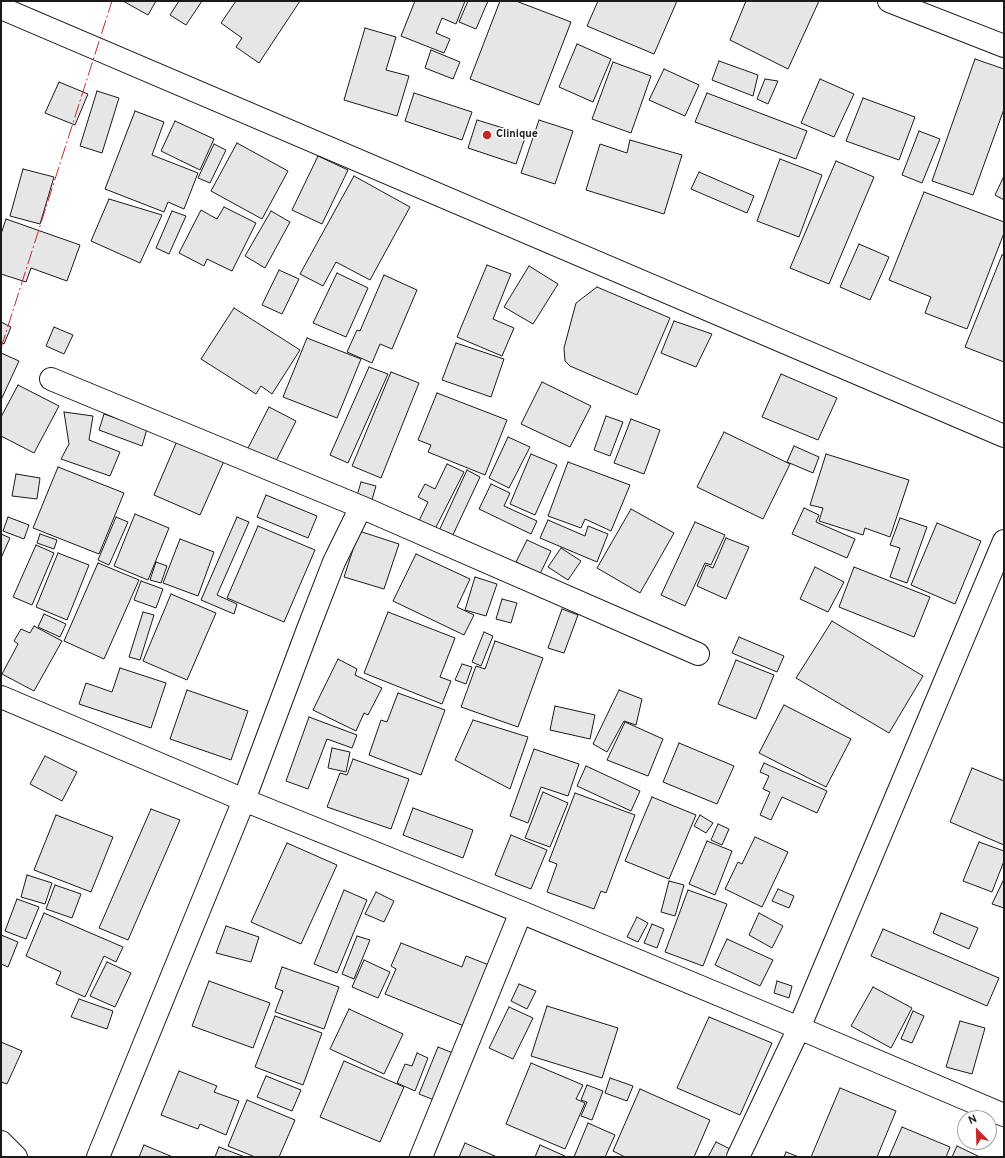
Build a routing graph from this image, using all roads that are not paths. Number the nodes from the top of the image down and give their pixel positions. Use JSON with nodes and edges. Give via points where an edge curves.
{"nodes":[{"id":1,"x":889,"y":1,"type":"edge"},
{"id":2,"x":1,"y":8,"type":"edge"},
{"id":3,"x":1004,"y":46,"type":"edge"},
{"id":4,"x":51,"y":379,"type":"dead end"},
{"id":5,"x":1004,"y":436,"type":"edge"},
{"id":6,"x":361,"y":507,"type":"junction"},
{"id":7,"x":1004,"y":541,"type":"edge"},
{"id":8,"x":698,"y":654,"type":"dead end"},
{"id":9,"x":1,"y":697,"type":"edge"},
{"id":10,"x":244,"y":800,"type":"junction"},
{"id":11,"x":521,"y":912,"type":"junction"},
{"id":12,"x":799,"y":1028,"type":"junction"},
{"id":13,"x":1004,"y":1115,"type":"edge"},
{"id":14,"x":1,"y":1142,"type":"edge"},
{"id":15,"x":16,"y":1157,"type":"edge"},
{"id":16,"x":98,"y":1157,"type":"edge"},
{"id":17,"x":421,"y":1157,"type":"edge"},
{"id":18,"x":738,"y":1157,"type":"edge"}],
"edges":[{"from":1,"to":3,"type":"street"},
{"from":2,"to":5,"type":"street"},
{"from":4,"to":6,"type":"street"},
{"from":6,"to":8,"type":"street"},
{"from":6,"to":10,"type":"street","via":[[334,562],[310,622]]},
{"from":7,"to":12,"type":"street"},
{"from":9,"to":10,"type":"street"},
{"from":10,"to":11,"type":"street"},
{"from":10,"to":16,"type":"street"},
{"from":11,"to":12,"type":"street"},
{"from":11,"to":17,"type":"street"},
{"from":12,"to":13,"type":"street"},
{"from":12,"to":18,"type":"street"},
{"from":14,"to":15,"type":"street"}]}
